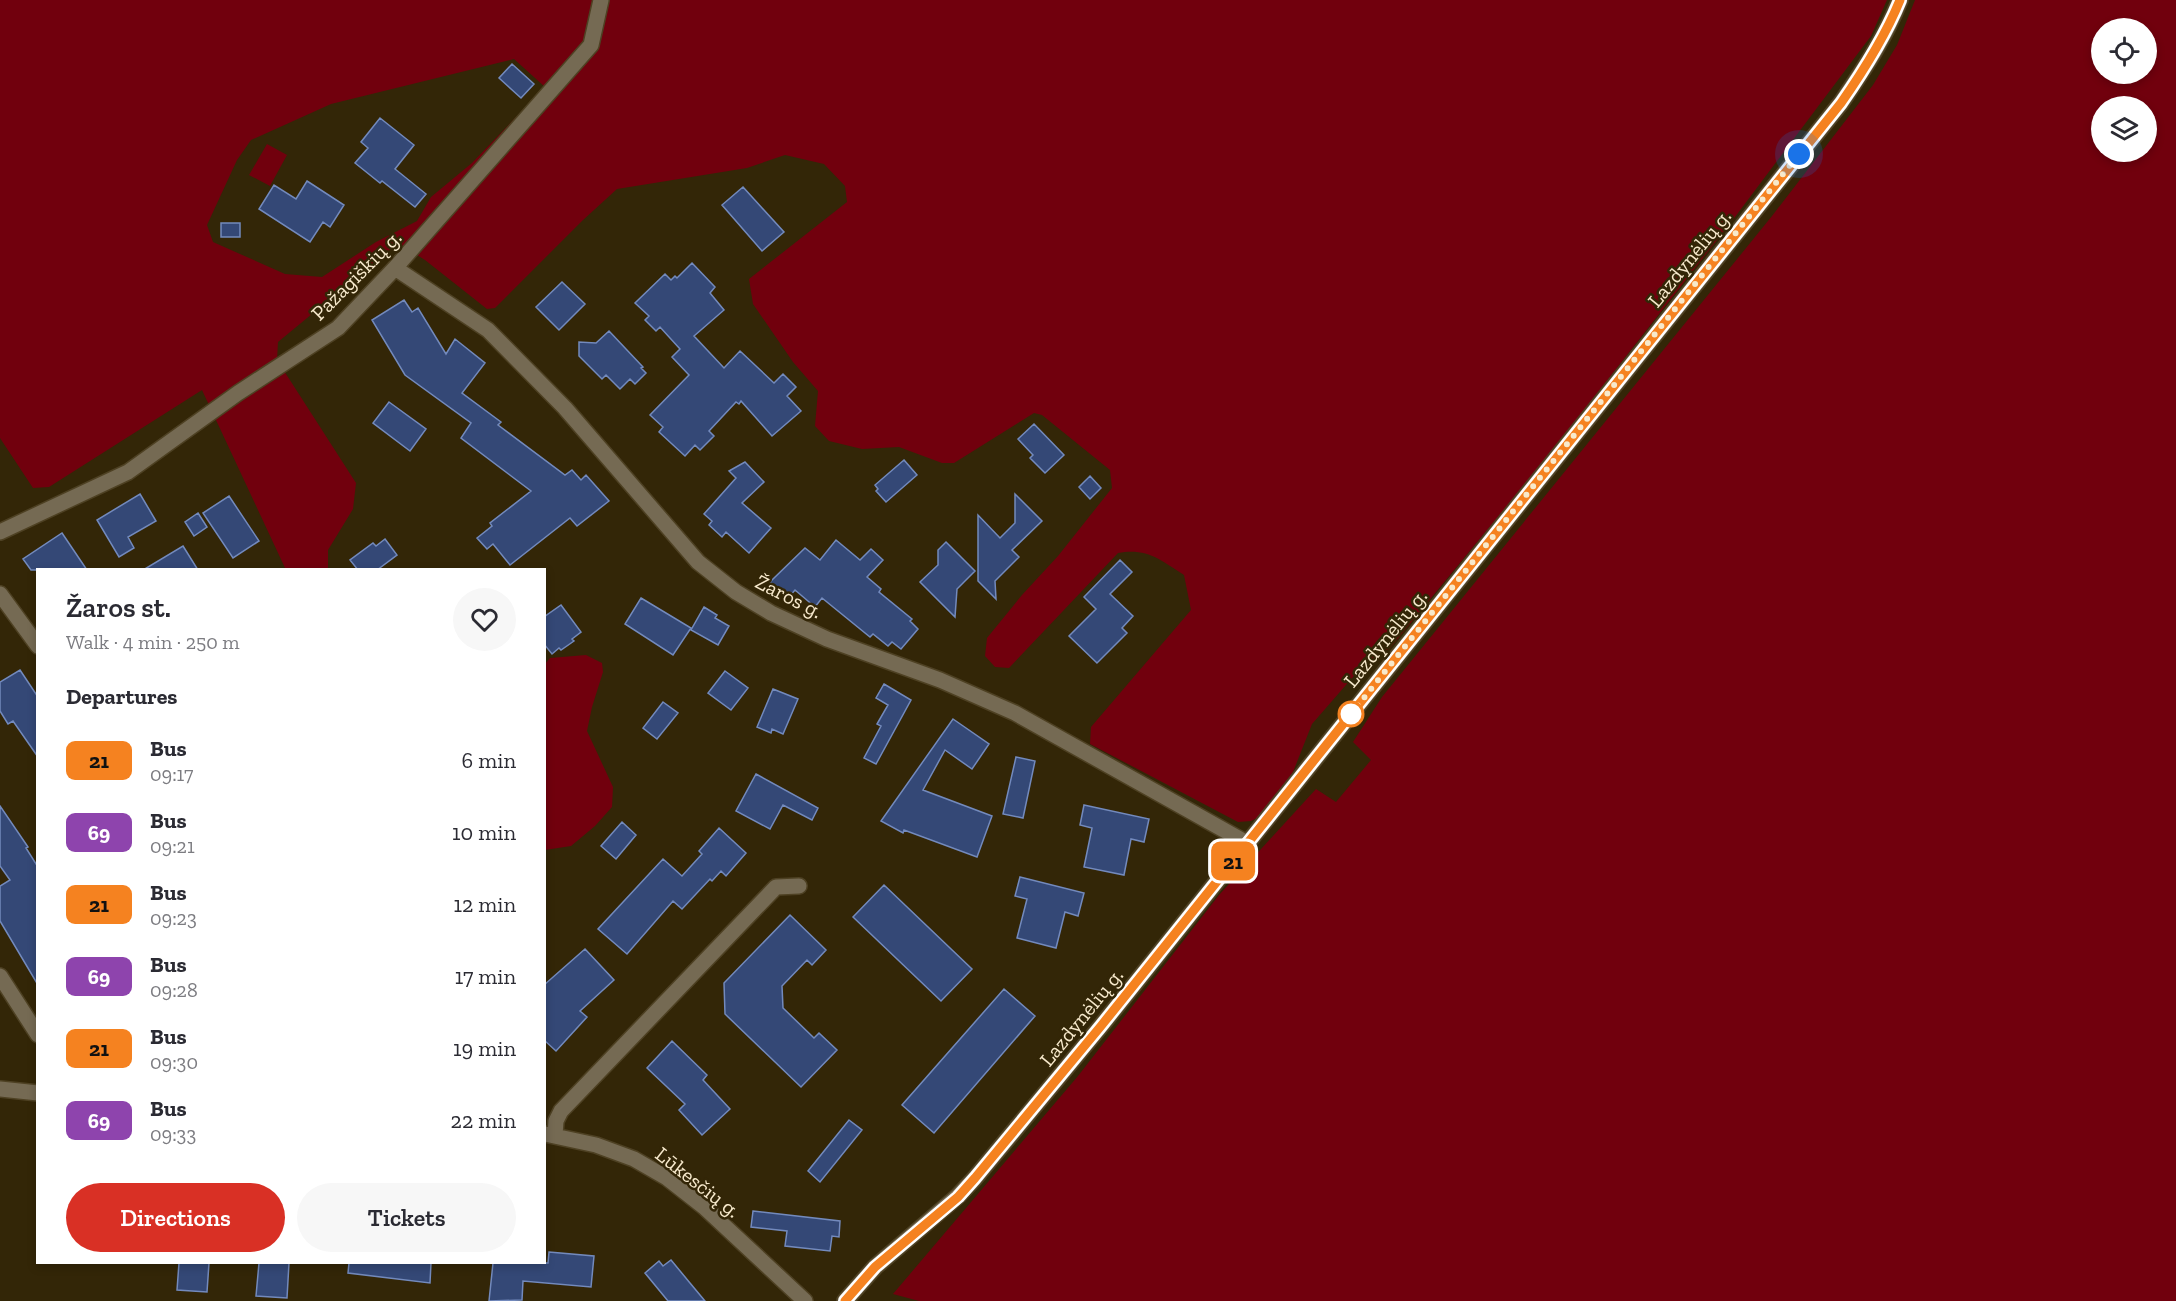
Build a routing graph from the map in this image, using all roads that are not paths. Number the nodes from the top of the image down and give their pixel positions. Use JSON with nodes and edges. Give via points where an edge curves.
{"nodes":[{"id":1,"x":1900,"y":0,"type":"edge"},
{"id":2,"x":601,"y":1,"type":"edge"},
{"id":3,"x":395,"y":268,"type":"junction"},
{"id":4,"x":0,"y":532,"type":"edge"},
{"id":5,"x":0,"y":594,"type":"edge"},
{"id":6,"x":36,"y":643,"type":"edge"},
{"id":7,"x":1247,"y":843,"type":"junction"},
{"id":8,"x":799,"y":886,"type":"dead end"},
{"id":9,"x":0,"y":976,"type":"edge"},
{"id":10,"x":36,"y":1032,"type":"edge"},
{"id":11,"x":0,"y":1089,"type":"edge"},
{"id":12,"x":36,"y":1093,"type":"edge"},
{"id":13,"x":550,"y":1135,"type":"edge"},
{"id":14,"x":805,"y":1301,"type":"edge"},
{"id":15,"x":845,"y":1301,"type":"edge"}],
"edges":[{"from":1,"to":7,"type":"street","name":"Lazdynėlių g.","via":[[1873,55],[1841,103]]},
{"from":2,"to":3,"type":"street","name":"Pažagiškių g.","via":[[591,45]]},
{"from":3,"to":4,"type":"street","name":"Pažagiškių g.","via":[[338,328],[128,472]]},
{"from":3,"to":7,"type":"street","name":"Žaros g.","via":[[488,330],[565,408],[698,562],[736,592],[827,639],[940,680],[1015,713]]},
{"from":5,"to":6,"type":"street"},
{"from":7,"to":15,"type":"street","name":"Lazdynėlių g.","via":[[975,1178],[875,1267]]},
{"from":8,"to":13,"type":"street","via":[[776,887],[561,1111]]},
{"from":9,"to":10,"type":"street"},
{"from":11,"to":12,"type":"street"},
{"from":13,"to":14,"type":"street","name":"Lūkesčių g.","via":[[634,1159],[667,1178]]}]}
